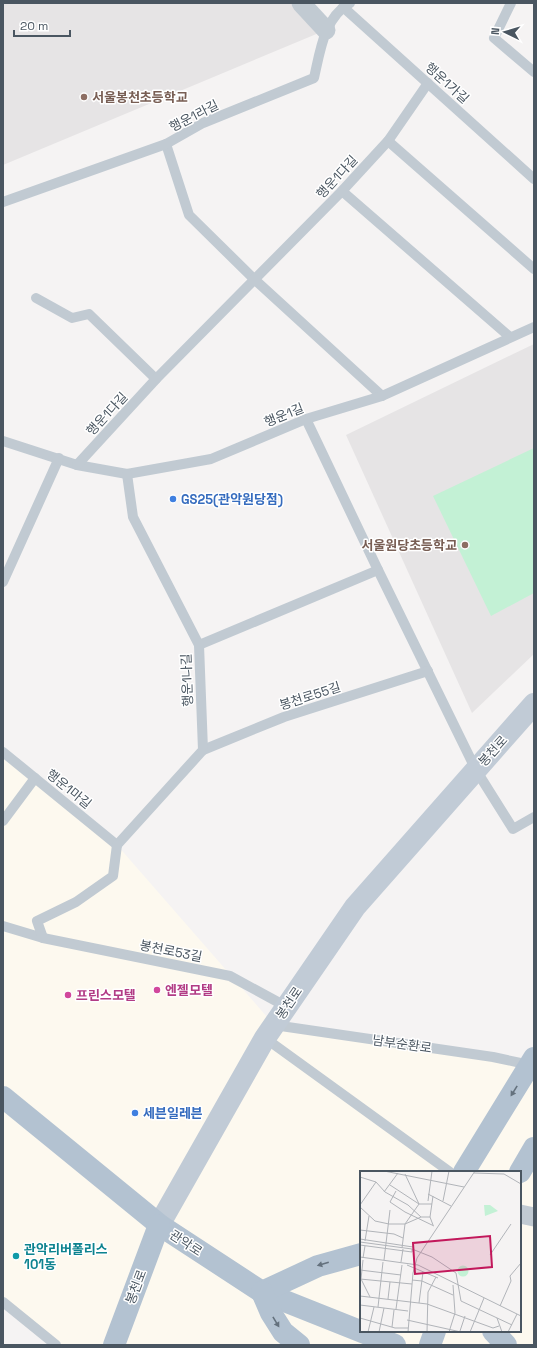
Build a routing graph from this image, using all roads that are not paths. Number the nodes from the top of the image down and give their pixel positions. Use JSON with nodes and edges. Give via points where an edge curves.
{"nodes":[{"id":1,"x":301,"y":3,"type":"edge"},
{"id":2,"x":511,"y":3,"type":"edge"},
{"id":3,"x":347,"y":5,"type":"edge"},
{"id":4,"x":326,"y":30,"type":"junction"},
{"id":5,"x":534,"y":72,"type":"edge"},
{"id":6,"x":428,"y":83,"type":"junction"},
{"id":7,"x":388,"y":140,"type":"junction"},
{"id":8,"x":166,"y":144,"type":"junction"},
{"id":9,"x":534,"y":179,"type":"edge"},
{"id":10,"x":342,"y":191,"type":"junction"},
{"id":11,"x":3,"y":202,"type":"edge"},
{"id":12,"x":534,"y":269,"type":"edge"},
{"id":13,"x":254,"y":279,"type":"junction"},
{"id":14,"x":36,"y":298,"type":"dead end"},
{"id":15,"x":534,"y":327,"type":"edge"},
{"id":16,"x":510,"y":337,"type":"junction"},
{"id":17,"x":156,"y":379,"type":"junction"},
{"id":18,"x":382,"y":396,"type":"junction"},
{"id":19,"x":306,"y":419,"type":"junction"},
{"id":20,"x":3,"y":441,"type":"edge"},
{"id":21,"x":59,"y":458,"type":"junction"},
{"id":22,"x":77,"y":465,"type":"junction"},
{"id":23,"x":127,"y":474,"type":"junction"},
{"id":24,"x":378,"y":570,"type":"junction"},
{"id":25,"x":3,"y":582,"type":"edge"},
{"id":26,"x":199,"y":644,"type":"junction"},
{"id":27,"x":428,"y":671,"type":"junction"},
{"id":28,"x":534,"y":704,"type":"edge"},
{"id":29,"x":202,"y":750,"type":"junction"},
{"id":30,"x":3,"y":752,"type":"edge"},
{"id":31,"x":476,"y":770,"type":"junction"},
{"id":32,"x":35,"y":778,"type":"junction"},
{"id":33,"x":534,"y":817,"type":"edge"},
{"id":34,"x":3,"y":821,"type":"edge"},
{"id":35,"x":118,"y":846,"type":"junction"},
{"id":36,"x":3,"y":926,"type":"edge"},
{"id":37,"x":43,"y":938,"type":"junction"},
{"id":38,"x":286,"y":1007,"type":"junction"},
{"id":39,"x":270,"y":1031,"type":"junction"},
{"id":40,"x":532,"y":1061,"type":"edge"},
{"id":41,"x":3,"y":1097,"type":"edge"},
{"id":42,"x":534,"y":1148,"type":"edge"},
{"id":43,"x":449,"y":1171,"type":"edge"},
{"id":44,"x":465,"y":1171,"type":"edge"},
{"id":45,"x":521,"y":1171,"type":"edge"},
{"id":46,"x":521,"y":1214,"type":"edge"},
{"id":47,"x":534,"y":1217,"type":"edge"},
{"id":48,"x":159,"y":1225,"type":"junction"},
{"id":49,"x":360,"y":1254,"type":"edge"},
{"id":50,"x":262,"y":1292,"type":"junction"},
{"id":51,"x":3,"y":1302,"type":"edge"},
{"id":52,"x":360,"y":1331,"type":"edge"},
{"id":53,"x":364,"y":1332,"type":"edge"},
{"id":54,"x":436,"y":1332,"type":"edge"},
{"id":55,"x":495,"y":1332,"type":"edge"},
{"id":56,"x":384,"y":1340,"type":"edge"},
{"id":57,"x":56,"y":1345,"type":"edge"},
{"id":58,"x":114,"y":1345,"type":"edge"},
{"id":59,"x":299,"y":1345,"type":"edge"},
{"id":60,"x":430,"y":1345,"type":"edge"},
{"id":61,"x":506,"y":1345,"type":"edge"}],
"edges":[{"from":1,"to":4,"type":"street"},
{"from":2,"to":5,"type":"lane","via":[[494,38]]},
{"from":3,"to":4,"type":"lane","name":"행운1라길"},
{"from":3,"to":6,"type":"lane","name":"행운1가길"},
{"from":4,"to":8,"type":"lane","name":"행운1라길","via":[[314,78],[203,123]]},
{"from":6,"to":7,"type":"lane","name":"행운1다길"},
{"from":6,"to":9,"type":"lane","name":"행운1가길"},
{"from":7,"to":10,"type":"lane","name":"행운1다길"},
{"from":7,"to":12,"type":"lane"},
{"from":8,"to":11,"type":"lane","name":"행운1라길"},
{"from":8,"to":13,"type":"lane","via":[[189,215]]},
{"from":10,"to":13,"type":"lane","name":"행운1다길"},
{"from":10,"to":16,"type":"lane"},
{"from":13,"to":17,"type":"lane","name":"행운1다길"},
{"from":13,"to":18,"type":"lane"},
{"from":14,"to":17,"type":"lane","via":[[72,318],[89,314]]},
{"from":15,"to":16,"type":"lane","name":"행운1길"},
{"from":16,"to":18,"type":"lane","name":"행운1길"},
{"from":17,"to":22,"type":"lane","name":"행운1다길"},
{"from":18,"to":19,"type":"lane","name":"행운1길"},
{"from":19,"to":23,"type":"lane","name":"행운1길","via":[[211,459]]},
{"from":19,"to":24,"type":"lane"},
{"from":20,"to":21,"type":"lane","name":"행운1길"},
{"from":21,"to":22,"type":"lane","name":"행운1길"},
{"from":21,"to":25,"type":"lane"},
{"from":22,"to":23,"type":"lane","name":"행운1길"},
{"from":23,"to":26,"type":"lane","name":"행운1나길","via":[[133,517]]},
{"from":24,"to":26,"type":"lane"},
{"from":24,"to":27,"type":"lane"},
{"from":26,"to":29,"type":"lane","name":"행운1나길"},
{"from":27,"to":29,"type":"lane","name":"봉천로55길","via":[[284,717]]},
{"from":27,"to":31,"type":"lane"},
{"from":28,"to":31,"type":"main road","name":"봉천로"},
{"from":29,"to":35,"type":"lane"},
{"from":30,"to":32,"type":"lane","name":"행운1마길"},
{"from":31,"to":33,"type":"lane","via":[[512,829]]},
{"from":31,"to":38,"type":"main road","name":"봉천로","via":[[355,907]]},
{"from":32,"to":34,"type":"lane"},
{"from":32,"to":35,"type":"lane","name":"행운1마길"},
{"from":35,"to":37,"type":"lane","via":[[113,876],[76,902],[37,921]]},
{"from":36,"to":37,"type":"lane","name":"봉천로53길"},
{"from":37,"to":38,"type":"lane","name":"봉천로53길","via":[[230,976]]},
{"from":38,"to":39,"type":"main road","name":"봉천로"},
{"from":39,"to":40,"type":"lane","name":"남부순환로"},
{"from":39,"to":43,"type":"lane"},
{"from":39,"to":48,"type":"main road","name":"봉천로"},
{"from":40,"to":44,"type":"main road","name":"남부순환로","one_way":true},
{"from":41,"to":48,"type":"main road","name":"관악로"},
{"from":42,"to":45,"type":"main road"},
{"from":46,"to":47,"type":"street"},
{"from":48,"to":50,"type":"main road","name":"관악로"},
{"from":48,"to":58,"type":"main road","name":"봉천로"},
{"from":49,"to":50,"type":"main road","one_way":true,"via":[[318,1266]]},
{"from":50,"to":52,"type":"main road","name":"관악로"},
{"from":50,"to":59,"type":"main road","one_way":true,"via":[[282,1332]]},
{"from":51,"to":57,"type":"lane"},
{"from":53,"to":56,"type":"main road","name":"관악로"},
{"from":54,"to":60,"type":"main road"},
{"from":55,"to":61,"type":"main road"}]}
